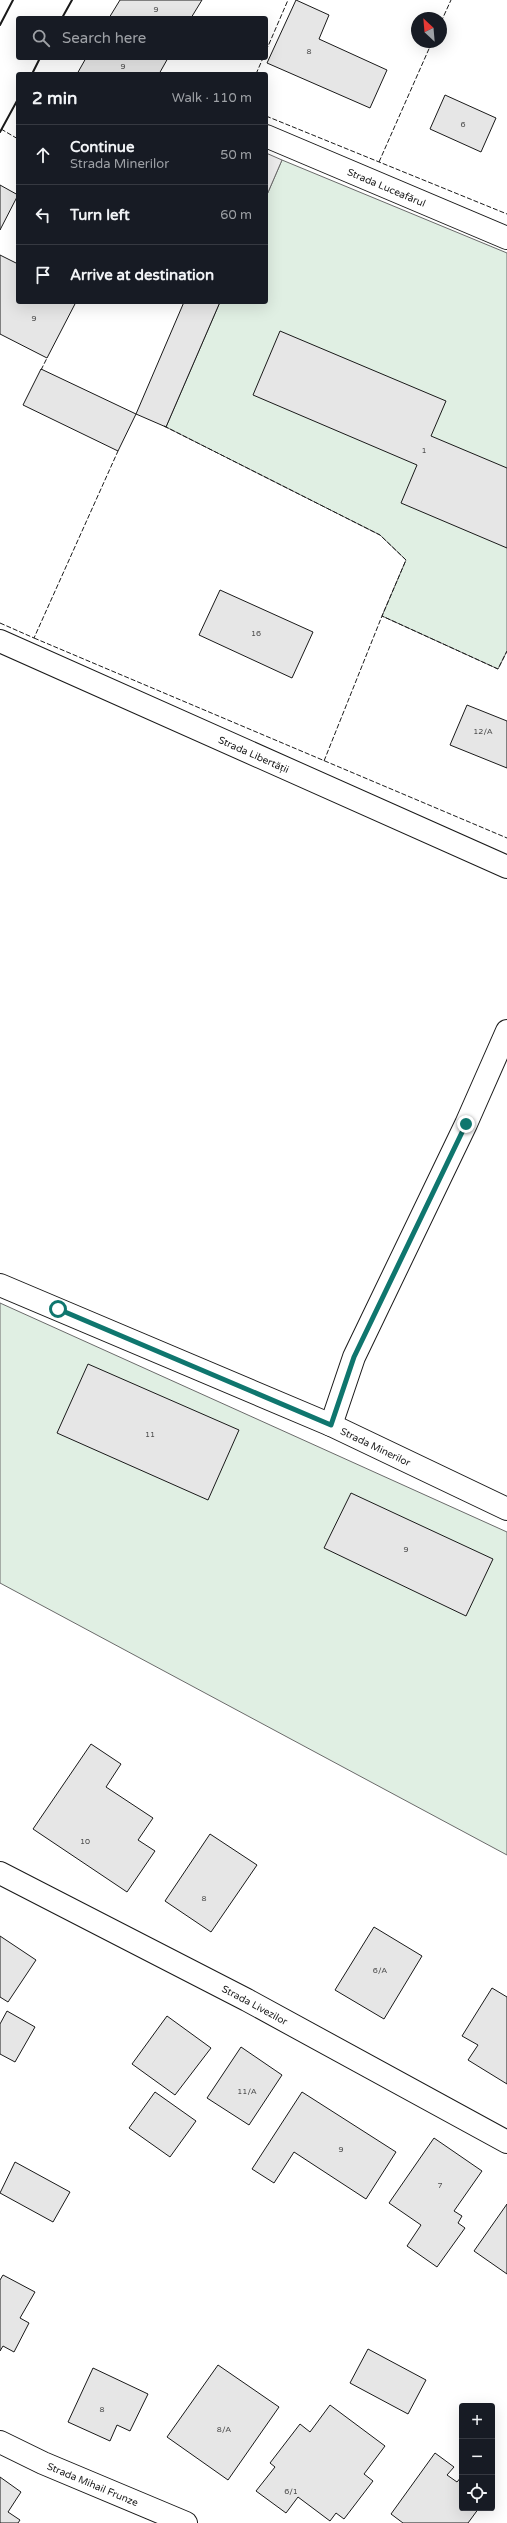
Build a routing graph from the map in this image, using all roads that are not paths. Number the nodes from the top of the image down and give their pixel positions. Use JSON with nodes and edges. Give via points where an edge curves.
{"nodes":[{"id":1,"x":268,"y":137,"type":"edge"},
{"id":2,"x":507,"y":238,"type":"edge"},
{"id":3,"x":0,"y":641,"type":"edge"},
{"id":4,"x":507,"y":867,"type":"edge"},
{"id":5,"x":507,"y":1031,"type":"edge"},
{"id":6,"x":0,"y":1285,"type":"edge"},
{"id":7,"x":331,"y":1425,"type":"junction"},
{"id":8,"x":507,"y":1509,"type":"edge"},
{"id":9,"x":0,"y":1874,"type":"edge"},
{"id":10,"x":507,"y":2142,"type":"edge"},
{"id":11,"x":0,"y":2442,"type":"edge"},
{"id":12,"x":186,"y":2523,"type":"edge"}],
"edges":[{"from":1,"to":2,"type":"street","name":"Strada Luceafărul"},
{"from":3,"to":4,"type":"street","name":"Strada Libertății"},
{"from":5,"to":7,"type":"street","via":[[466,1124],[354,1357]]},
{"from":6,"to":7,"type":"street","name":"Strada Minerilor"},
{"from":7,"to":8,"type":"street","name":"Strada Minerilor"},
{"from":9,"to":10,"type":"street","name":"Strada Livezilor","via":[[247,2000]]},
{"from":11,"to":12,"type":"street","name":"Strada Mihail Frunze","via":[[43,2463]]}]}
